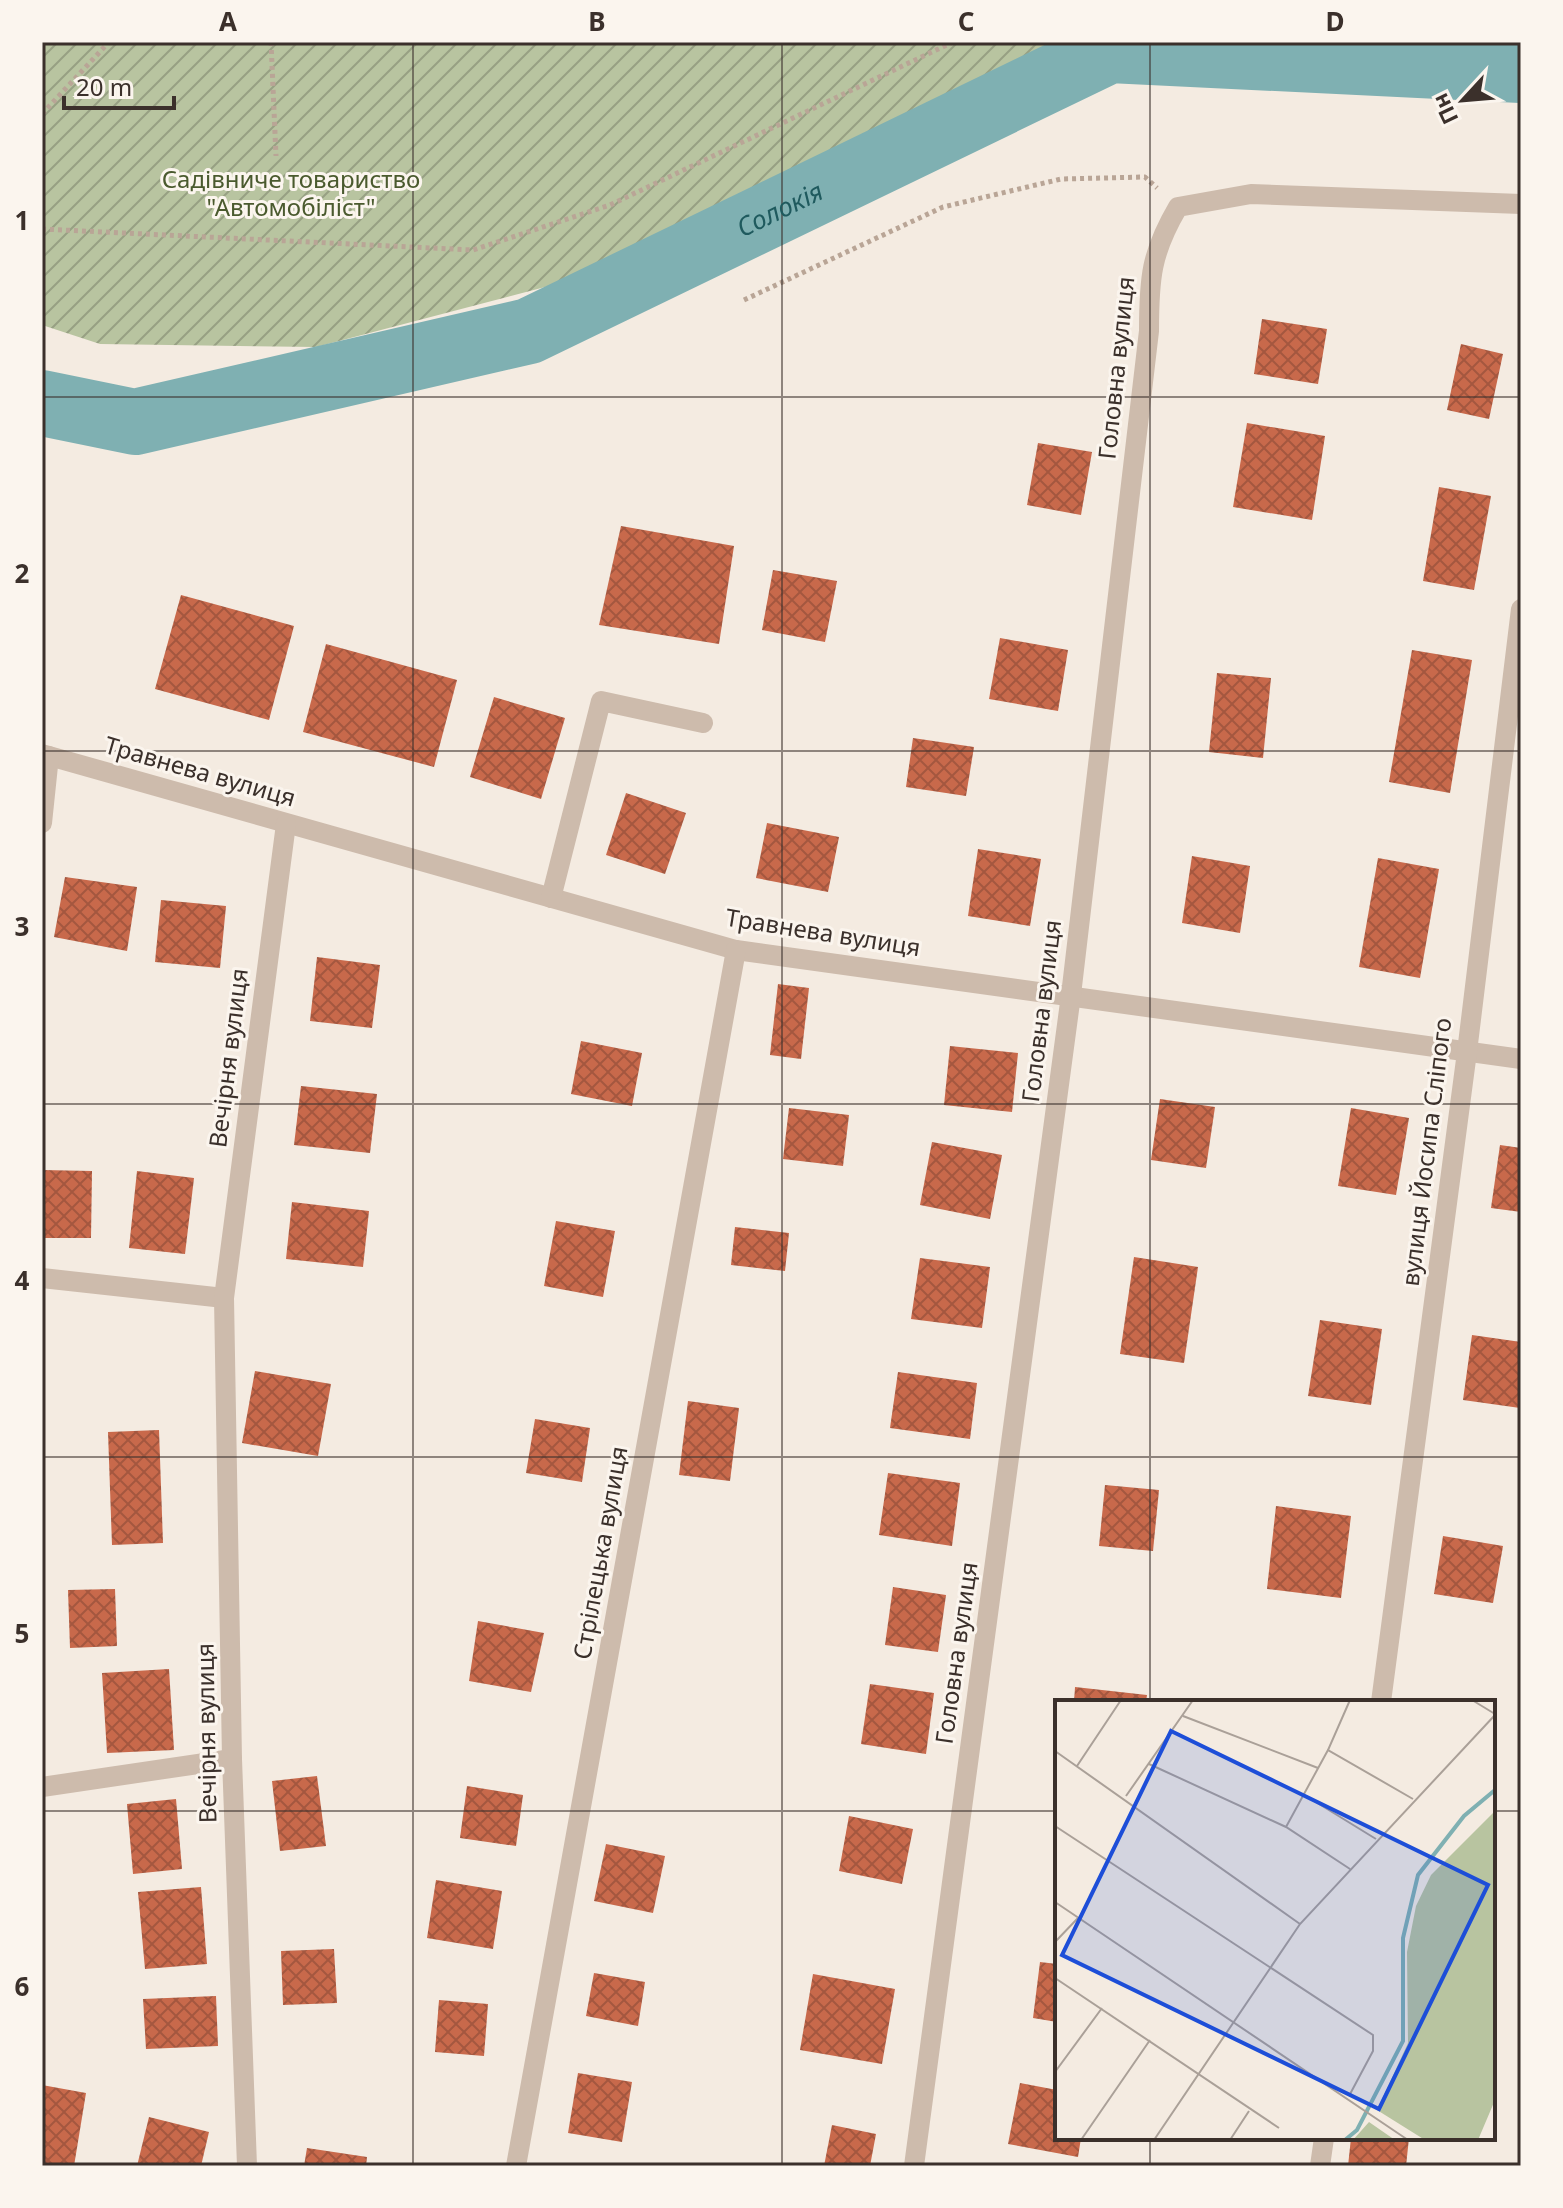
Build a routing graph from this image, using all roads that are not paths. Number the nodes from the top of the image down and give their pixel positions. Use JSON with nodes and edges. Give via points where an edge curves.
{"nodes":[{"id":1,"x":1521,"y":204,"type":"edge"},
{"id":2,"x":1521,"y":609,"type":"edge"},
{"id":3,"x":703,"y":723,"type":"dead end"},
{"id":4,"x":45,"y":755,"type":"edge"},
{"id":5,"x":42,"y":823,"type":"edge"},
{"id":6,"x":286,"y":824,"type":"junction"},
{"id":7,"x":551,"y":898,"type":"junction"},
{"id":8,"x":736,"y":950,"type":"junction"},
{"id":9,"x":1071,"y":995,"type":"junction"},
{"id":10,"x":1467,"y":1052,"type":"junction"},
{"id":11,"x":1521,"y":1059,"type":"edge"},
{"id":12,"x":42,"y":1278,"type":"edge"},
{"id":13,"x":224,"y":1298,"type":"junction"},
{"id":14,"x":1381,"y":1700,"type":"edge"},
{"id":15,"x":232,"y":1759,"type":"junction"},
{"id":16,"x":42,"y":1787,"type":"edge"},
{"id":17,"x":1324,"y":2140,"type":"edge"},
{"id":18,"x":247,"y":2166,"type":"edge"},
{"id":19,"x":516,"y":2166,"type":"edge"},
{"id":20,"x":914,"y":2166,"type":"edge"},
{"id":21,"x":1320,"y":2166,"type":"edge"}],
"edges":[{"from":1,"to":9,"type":"street","name":"Головна вулиця","via":[[1251,194],[1178,207],[1160,239],[1149,287],[1149,331]]},
{"from":2,"to":10,"type":"street","name":"вулиця Йосипа Сліпого"},
{"from":3,"to":7,"type":"street","via":[[601,701]]},
{"from":4,"to":5,"type":"street"},
{"from":4,"to":6,"type":"street","name":"Травнева вулиця"},
{"from":6,"to":7,"type":"street","name":"Травнева вулиця"},
{"from":6,"to":13,"type":"street","name":"Вечірня вулиця"},
{"from":7,"to":8,"type":"street","name":"Травнева вулиця"},
{"from":8,"to":9,"type":"street","name":"Травнева вулиця"},
{"from":8,"to":19,"type":"street","name":"Стрілецька вулиця"},
{"from":9,"to":10,"type":"street","name":"Травнева вулиця"},
{"from":9,"to":20,"type":"street","name":"Головна вулиця"},
{"from":10,"to":11,"type":"street","name":"Травнева вулиця"},
{"from":10,"to":14,"type":"street","name":"вулиця Йосипа Сліпого"},
{"from":12,"to":13,"type":"street"},
{"from":13,"to":15,"type":"street","name":"Вечірня вулиця"},
{"from":15,"to":16,"type":"street"},
{"from":15,"to":18,"type":"street","name":"Вечірня вулиця"},
{"from":17,"to":21,"type":"street"}]}
